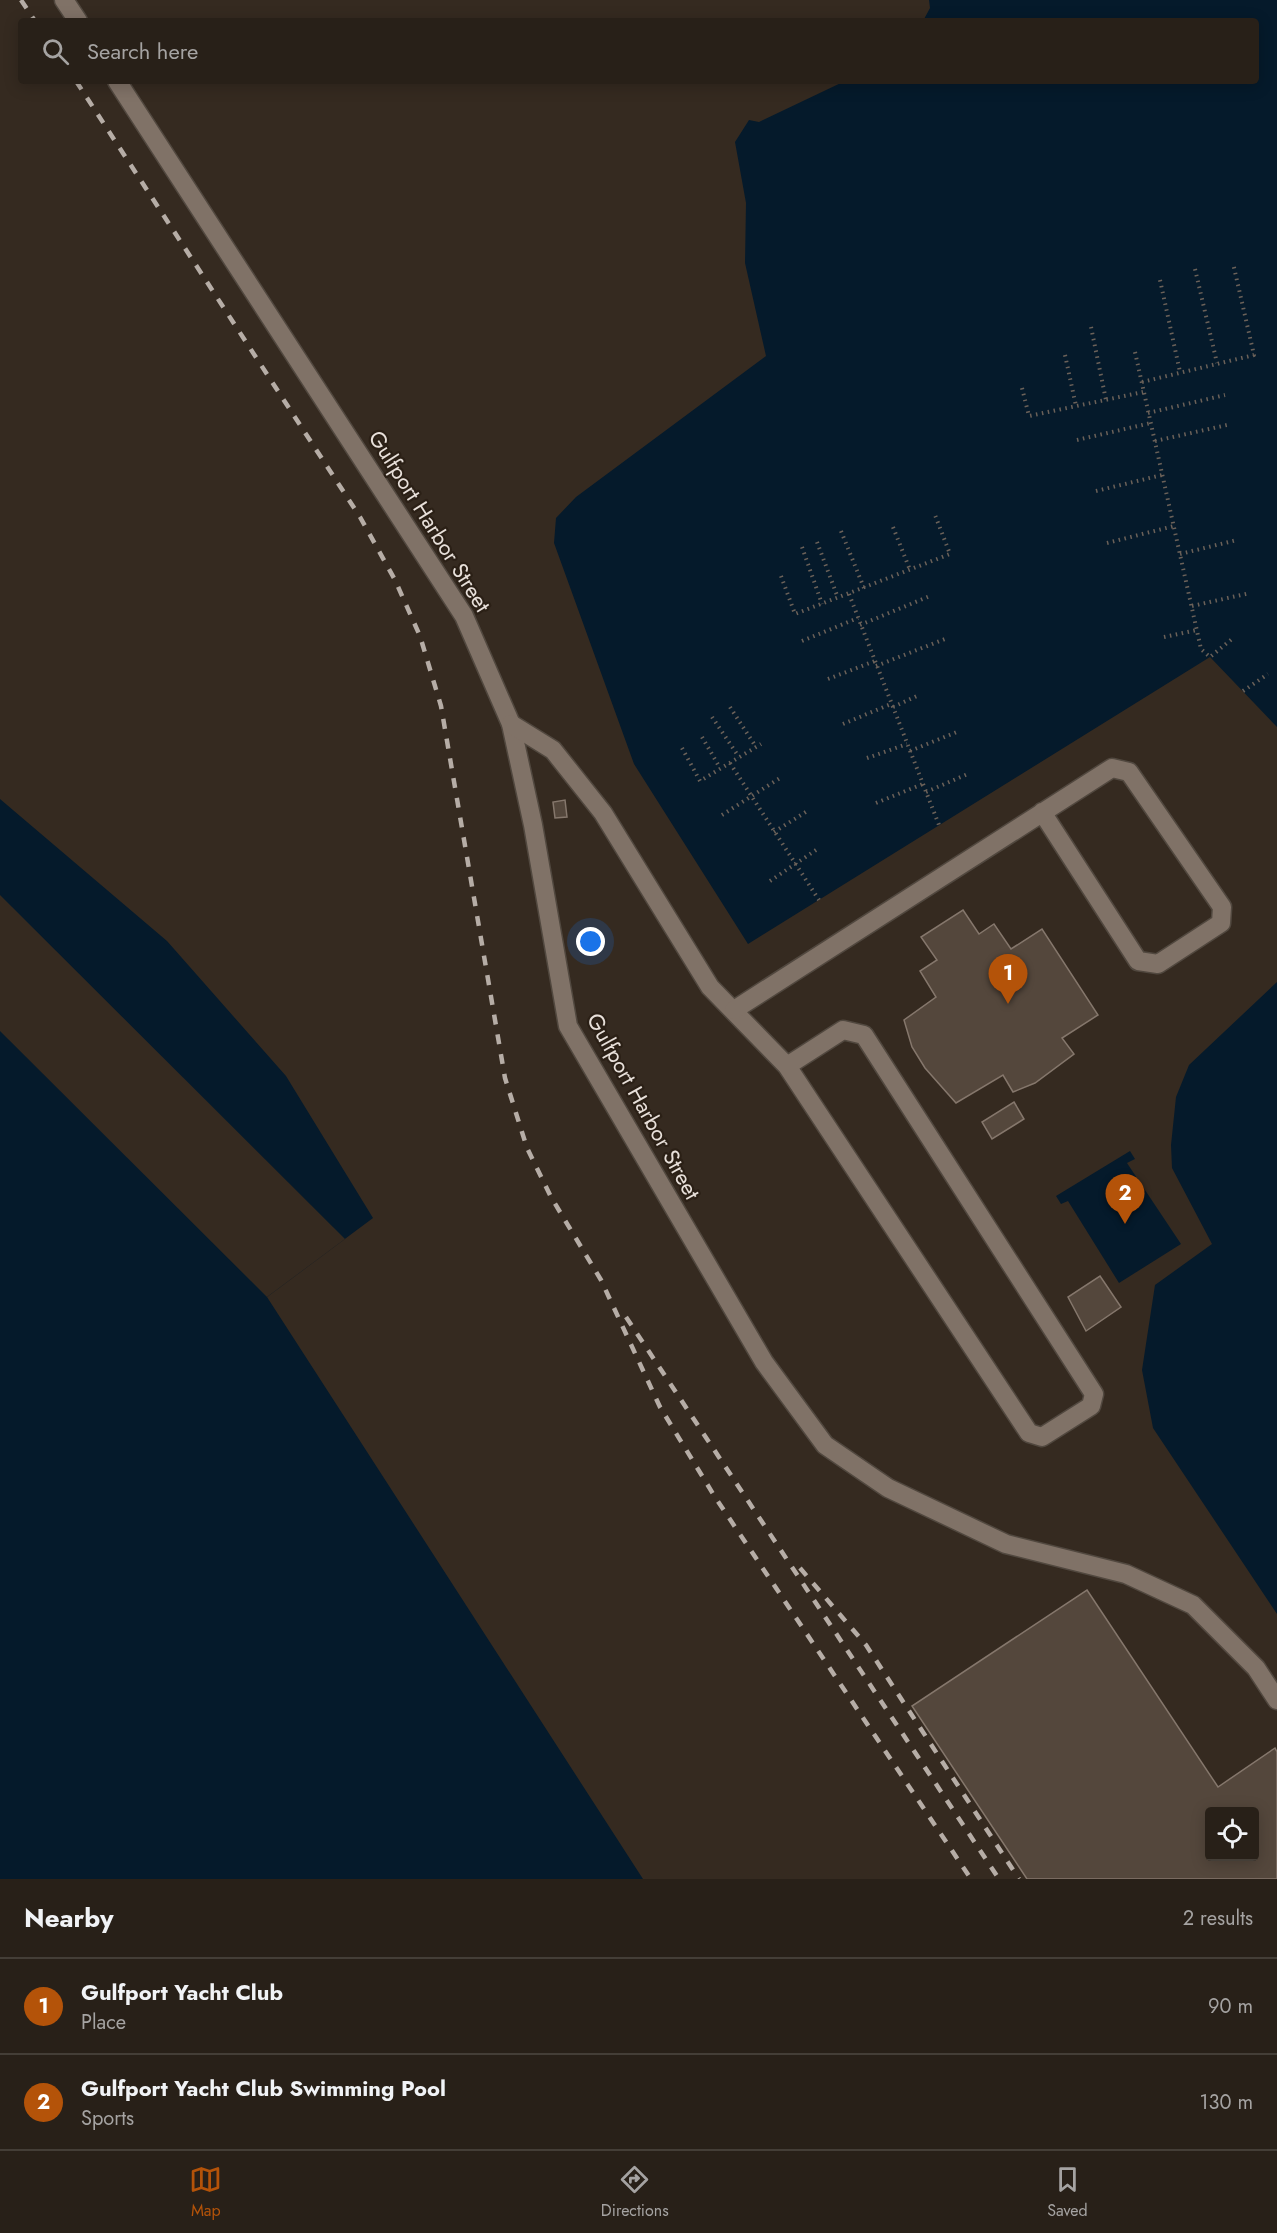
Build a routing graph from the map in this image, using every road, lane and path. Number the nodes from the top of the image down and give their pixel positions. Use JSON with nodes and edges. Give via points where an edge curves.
{"nodes":[{"id":1,"x":68,"y":1,"type":"edge"},
{"id":2,"x":76,"y":18,"type":"edge"},
{"id":3,"x":119,"y":84,"type":"edge"},
{"id":4,"x":1233,"y":262,"type":"dead end"},
{"id":5,"x":1195,"y":269,"type":"dead end"},
{"id":6,"x":1160,"y":279,"type":"dead end"},
{"id":7,"x":1091,"y":327,"type":"dead end"},
{"id":8,"x":1135,"y":352,"type":"dead end"},
{"id":9,"x":1065,"y":355,"type":"dead end"},
{"id":10,"x":1216,"y":363,"type":"junction"},
{"id":11,"x":1180,"y":372,"type":"junction"},
{"id":12,"x":1142,"y":382,"type":"junction"},
{"id":13,"x":1022,"y":388,"type":"dead end"},
{"id":14,"x":1143,"y":392,"type":"junction"},
{"id":15,"x":1226,"y":395,"type":"dead end"},
{"id":16,"x":1106,"y":400,"type":"junction"},
{"id":17,"x":1076,"y":406,"type":"junction"},
{"id":18,"x":1148,"y":413,"type":"junction"},
{"id":19,"x":1151,"y":423,"type":"junction"},
{"id":20,"x":1227,"y":425,"type":"dead end"},
{"id":21,"x":1077,"y":440,"type":"dead end"},
{"id":22,"x":1155,"y":441,"type":"junction"},
{"id":23,"x":1162,"y":475,"type":"junction"},
{"id":24,"x":1096,"y":491,"type":"dead end"},
{"id":25,"x":935,"y":515,"type":"dead end"},
{"id":26,"x":1174,"y":526,"type":"junction"},
{"id":27,"x":893,"y":527,"type":"dead end"},
{"id":28,"x":841,"y":531,"type":"dead end"},
{"id":29,"x":1237,"y":540,"type":"dead end"},
{"id":30,"x":817,"y":542,"type":"dead end"},
{"id":31,"x":1107,"y":543,"type":"dead end"},
{"id":32,"x":802,"y":547,"type":"dead end"},
{"id":33,"x":1180,"y":555,"type":"junction"},
{"id":34,"x":910,"y":570,"type":"junction"},
{"id":35,"x":781,"y":576,"type":"dead end"},
{"id":36,"x":864,"y":588,"type":"junction"},
{"id":37,"x":1250,"y":593,"type":"dead end"},
{"id":38,"x":849,"y":594,"type":"junction"},
{"id":39,"x":930,"y":596,"type":"dead end"},
{"id":40,"x":838,"y":598,"type":"junction"},
{"id":41,"x":822,"y":604,"type":"junction"},
{"id":42,"x":1192,"y":606,"type":"junction"},
{"id":43,"x":858,"y":618,"type":"junction"},
{"id":44,"x":860,"y":625,"type":"junction"},
{"id":45,"x":1197,"y":630,"type":"junction"},
{"id":46,"x":1164,"y":637,"type":"dead end"},
{"id":47,"x":945,"y":639,"type":"dead end"},
{"id":48,"x":1232,"y":639,"type":"dead end"},
{"id":49,"x":802,"y":641,"type":"dead end"},
{"id":50,"x":875,"y":663,"type":"junction"},
{"id":51,"x":1268,"y":674,"type":"dead end"},
{"id":52,"x":828,"y":679,"type":"dead end"},
{"id":53,"x":1243,"y":691,"type":"dead end"},
{"id":54,"x":917,"y":696,"type":"dead end"},
{"id":55,"x":892,"y":705,"type":"junction"},
{"id":56,"x":730,"y":707,"type":"dead end"},
{"id":57,"x":712,"y":717,"type":"dead end"},
{"id":58,"x":511,"y":724,"type":"junction"},
{"id":59,"x":843,"y":724,"type":"dead end"},
{"id":60,"x":957,"y":732,"type":"dead end"},
{"id":61,"x":702,"y":737,"type":"dead end"},
{"id":62,"x":761,"y":744,"type":"dead end"},
{"id":63,"x":907,"y":744,"type":"junction"},
{"id":64,"x":756,"y":747,"type":"junction"},
{"id":65,"x":682,"y":748,"type":"dead end"},
{"id":66,"x":910,"y":751,"type":"junction"},
{"id":67,"x":739,"y":757,"type":"junction"},
{"id":68,"x":867,"y":758,"type":"dead end"},
{"id":69,"x":730,"y":763,"type":"junction"},
{"id":70,"x":720,"y":768,"type":"junction"},
{"id":71,"x":970,"y":773,"type":"dead end"},
{"id":72,"x":780,"y":778,"type":"dead end"},
{"id":73,"x":923,"y":784,"type":"junction"},
{"id":74,"x":926,"y":792,"type":"junction"},
{"id":75,"x":751,"y":796,"type":"junction"},
{"id":76,"x":876,"y":803,"type":"dead end"},
{"id":77,"x":809,"y":810,"type":"dead end"},
{"id":78,"x":1042,"y":812,"type":"junction"},
{"id":79,"x":722,"y":815,"type":"dead end"},
{"id":80,"x":939,"y":825,"type":"dead end"},
{"id":81,"x":774,"y":832,"type":"junction"},
{"id":82,"x":819,"y":848,"type":"dead end"},
{"id":83,"x":795,"y":864,"type":"junction"},
{"id":84,"x":770,"y":881,"type":"dead end"},
{"id":85,"x":819,"y":900,"type":"dead end"},
{"id":86,"x":734,"y":1010,"type":"junction"},
{"id":87,"x":787,"y":1066,"type":"junction"},
{"id":88,"x":1277,"y":1700,"type":"edge"}],
"edges":[{"from":1,"to":2,"type":"street"},
{"from":3,"to":58,"type":"street","name":"Gulfport Harbor Street","via":[[464,616]]},
{"from":4,"to":10,"type":"path","via":[[1254,355]]},
{"from":5,"to":10,"type":"path"},
{"from":6,"to":11,"type":"path"},
{"from":7,"to":16,"type":"path"},
{"from":8,"to":12,"type":"path"},
{"from":9,"to":17,"type":"path"},
{"from":10,"to":11,"type":"path"},
{"from":11,"to":12,"type":"path"},
{"from":12,"to":14,"type":"path"},
{"from":13,"to":17,"type":"path","via":[[1029,416]]},
{"from":14,"to":16,"type":"path"},
{"from":14,"to":18,"type":"path"},
{"from":15,"to":18,"type":"path"},
{"from":16,"to":17,"type":"path"},
{"from":18,"to":19,"type":"path"},
{"from":19,"to":21,"type":"path"},
{"from":19,"to":22,"type":"path"},
{"from":20,"to":22,"type":"path"},
{"from":22,"to":23,"type":"path"},
{"from":23,"to":24,"type":"path"},
{"from":23,"to":26,"type":"path"},
{"from":25,"to":34,"type":"path","via":[[950,555]]},
{"from":26,"to":31,"type":"path"},
{"from":26,"to":33,"type":"path"},
{"from":27,"to":34,"type":"path"},
{"from":28,"to":36,"type":"path"},
{"from":29,"to":33,"type":"path"},
{"from":30,"to":40,"type":"path"},
{"from":32,"to":41,"type":"path"},
{"from":33,"to":42,"type":"path"},
{"from":34,"to":36,"type":"path"},
{"from":35,"to":41,"type":"path","via":[[795,614]]},
{"from":36,"to":38,"type":"path"},
{"from":37,"to":42,"type":"path"},
{"from":38,"to":40,"type":"path"},
{"from":38,"to":43,"type":"path"},
{"from":39,"to":44,"type":"path"},
{"from":40,"to":41,"type":"path"},
{"from":42,"to":45,"type":"path"},
{"from":43,"to":44,"type":"path"},
{"from":43,"to":49,"type":"path"},
{"from":44,"to":50,"type":"path"},
{"from":45,"to":46,"type":"path"},
{"from":45,"to":48,"type":"path","via":[[1201,649],[1210,657]]},
{"from":47,"to":50,"type":"path"},
{"from":50,"to":52,"type":"path"},
{"from":50,"to":55,"type":"path"},
{"from":51,"to":53,"type":"path"},
{"from":54,"to":55,"type":"path"},
{"from":55,"to":59,"type":"path"},
{"from":55,"to":63,"type":"path"},
{"from":56,"to":64,"type":"path"},
{"from":57,"to":67,"type":"path"},
{"from":58,"to":86,"type":"street","via":[[553,750],[603,813],[710,987]]},
{"from":58,"to":88,"type":"street","name":"Gulfport Harbor Street","via":[[568,1026],[764,1362],[825,1445],[888,1488],[1006,1544],[1126,1574],[1193,1605],[1256,1668]]},
{"from":60,"to":66,"type":"path"},
{"from":61,"to":70,"type":"path"},
{"from":62,"to":64,"type":"path"},
{"from":63,"to":66,"type":"path"},
{"from":63,"to":68,"type":"path"},
{"from":64,"to":67,"type":"path"},
{"from":65,"to":70,"type":"path","via":[[700,781]]},
{"from":66,"to":73,"type":"path"},
{"from":67,"to":69,"type":"path"},
{"from":69,"to":70,"type":"path"},
{"from":69,"to":75,"type":"path"},
{"from":71,"to":74,"type":"path"},
{"from":72,"to":75,"type":"path"},
{"from":73,"to":74,"type":"path"},
{"from":73,"to":76,"type":"path"},
{"from":74,"to":80,"type":"path"},
{"from":75,"to":79,"type":"path"},
{"from":75,"to":81,"type":"path"},
{"from":77,"to":81,"type":"path"},
{"from":78,"to":78,"type":"street","via":[[1112,768],[1129,772],[1222,907],[1221,923],[1158,964],[1138,961]]},
{"from":78,"to":86,"type":"street"},
{"from":81,"to":83,"type":"path"},
{"from":82,"to":83,"type":"path"},
{"from":83,"to":84,"type":"path"},
{"from":83,"to":85,"type":"path"},
{"from":86,"to":87,"type":"street"},
{"from":87,"to":87,"type":"street","via":[[1029,1433],[1042,1437],[1091,1406],[1094,1394],[864,1035],[843,1030]]}]}
